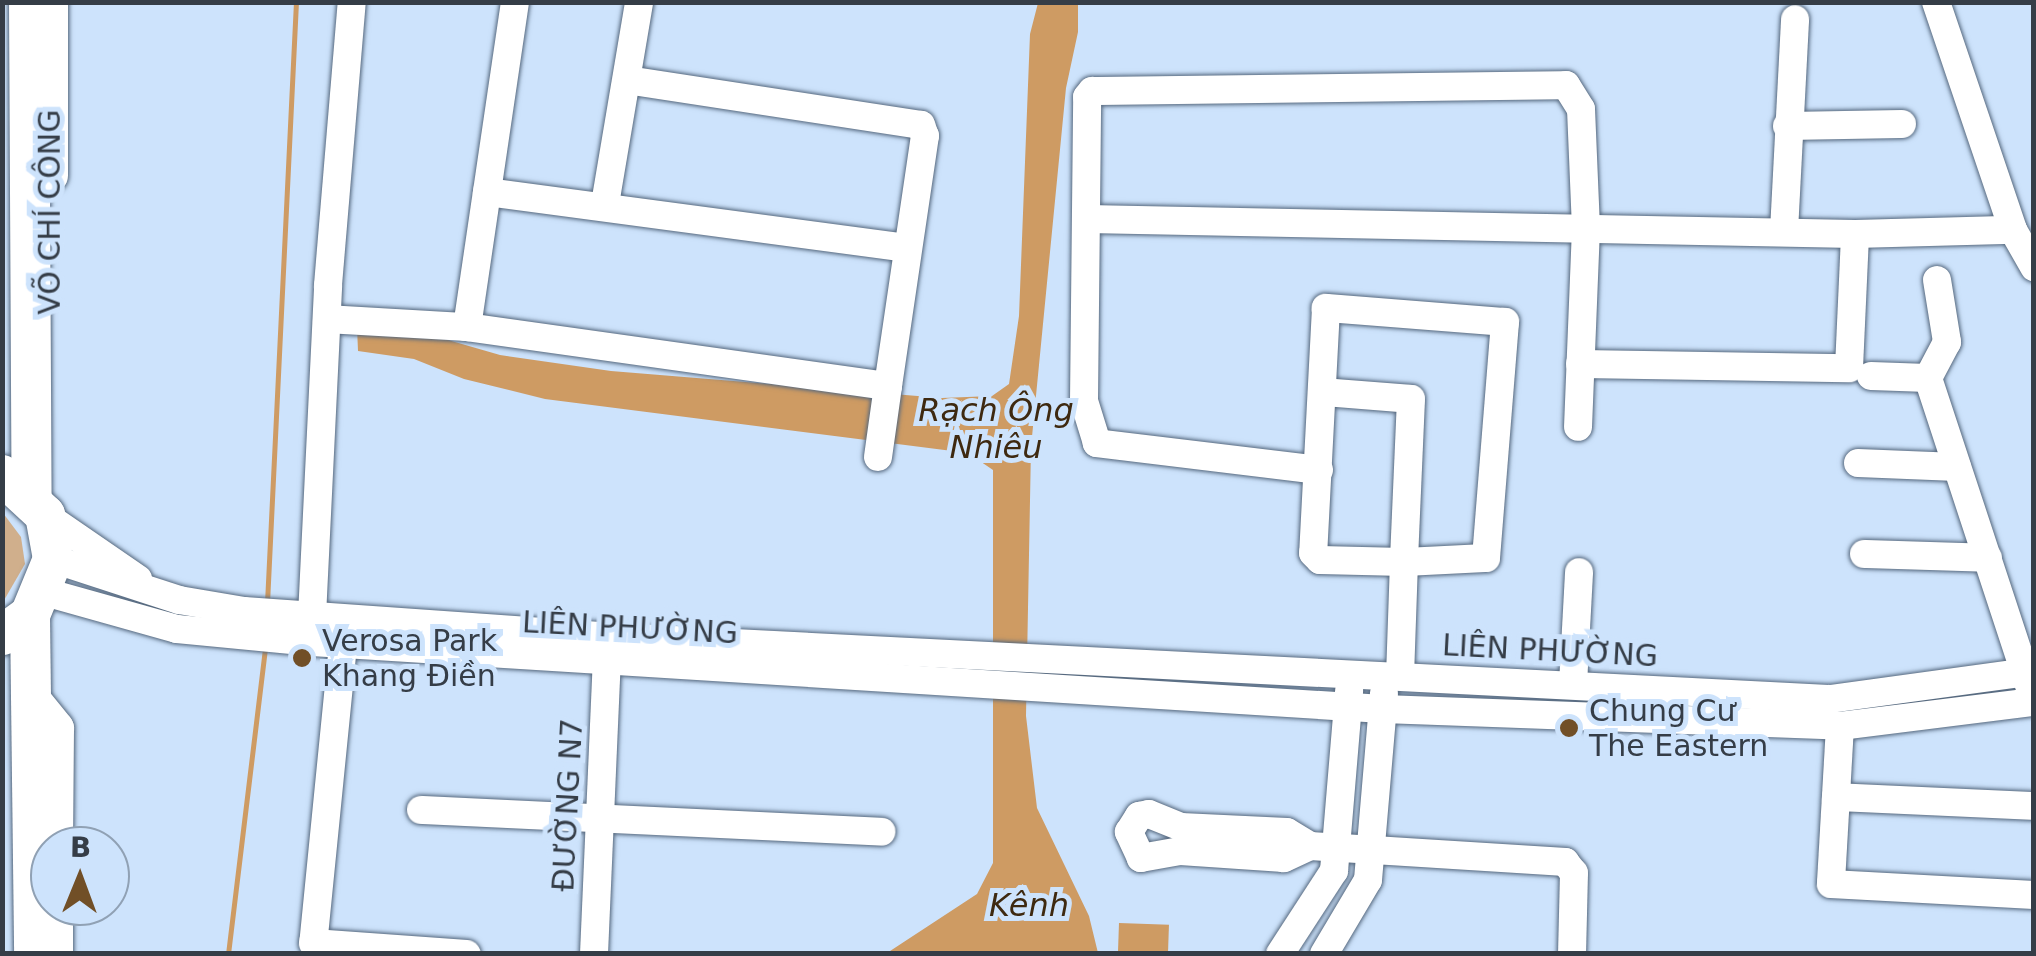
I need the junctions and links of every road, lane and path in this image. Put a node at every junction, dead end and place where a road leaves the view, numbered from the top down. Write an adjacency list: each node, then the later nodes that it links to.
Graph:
1 (29, 2): 29 (highway, VÕ CHÍ CÔNG)
2 (50, 2): 29 (main road, VÕ CHÍ CÔNG)
3 (352, 2): 21 (street)
4 (515, 2): 11 (street)
5 (639, 2): 8 (street)
6 (1936, 2): 15 (street)
7 (1795, 19): 10 (street)
8 (628, 80): 12 (street); 18 (street)
9 (1902, 124): 10 (street)
10 (1787, 126): 16 (street)
11 (487, 192): 12 (street); 22 (street)
12 (605, 204): 18 (street)
13 (1087, 219): 14 (street); 14 (street); 33 (street)
14 (1586, 228): 16 (street); 23 (street)
15 (2013, 230): 17 (street); 19 (street)
16 (1784, 231): 17 (street)
17 (1856, 234): 23 (street)
18 (907, 248): 26 (street)
19 (2034, 268)
20 (1937, 280): 25 (street)
21 (326, 319): 22 (street); 42 (street)
22 (467, 327): 26 (street)
23 (1580, 364): 28 (street)
24 (1872, 376): 25 (street)
25 (1928, 378): 32 (street)
26 (887, 389): 30 (street)
27 (1322, 392): 33 (street); 37 (street); 37 (street)
28 (1578, 427)
29 (19, 428): 34 (highway, VÕ CHÍ CÔNG)
30 (879, 448)
31 (1858, 464): 32 (street)
32 (1958, 467): 36 (street)
33 (1319, 470): 37 (street)
34 (23, 484): 39 (street); 41 (highway, VÕ CHÍ CÔNG)
35 (1864, 554): 36 (street)
36 (1988, 558): 46 (street)
37 (1404, 562): 49 (street)
38 (1579, 572): 50 (street)
39 (179, 600): 40 (street, LIÊN PHƯỜNG); 41 (street, LIÊN PHƯỜNG)
40 (244, 623): 41 (street, LIÊN PHƯỜNG); 42 (street, LIÊN PHƯỜNG)
41 (24, 624): 51 (highway)
42 (312, 630): 43 (street, LIÊN PHƯỜNG); 45 (street, LIÊN PHƯỜNG)
43 (343, 645): 44 (street, LIÊN PHƯỜNG); 68 (street)
44 (608, 660): 45 (street, LIÊN PHƯỜNG); 59 (street, ĐƯỜNG N7)
45 (978, 667): 47 (street)
46 (2029, 671): 50 (street, LIÊN PHƯỜNG); 52 (street)
47 (1062, 672): 48 (street, LIÊN PHƯỜNG); 53 (street, LIÊN PHƯỜNG)
48 (1350, 675): 49 (street, LIÊN PHƯỜNG); 53 (street)
49 (1392, 676): 50 (street, LIÊN PHƯỜNG); 54 (street)
50 (1573, 684)
51 (31, 697): 60 (main road); 66 (highway)
52 (2034, 701): 55 (street, LIÊN PHƯỜNG)
53 (1348, 706): 54 (street, LIÊN PHƯỜNG); 62 (street)
54 (1383, 708): 55 (street, LIÊN PHƯỜNG); 63 (street)
55 (1840, 726): 56 (street)
56 (1836, 797): 57 (street); 64 (street)
57 (2034, 806)
58 (421, 810): 59 (street)
59 (600, 816): 61 (street); 69 (street, ĐƯỜNG N7)
60 (56, 826)
61 (881, 832)
62 (1324, 848): 62 (street); 63 (street); 70 (street)
63 (1373, 850): 71 (street); 72 (street)
64 (2034, 895)
65 (55, 926): 67 (main road)
66 (34, 954)
67 (55, 954)
68 (468, 954)
69 (594, 954)
70 (1280, 954)
71 (1324, 954)
72 (1572, 954)

